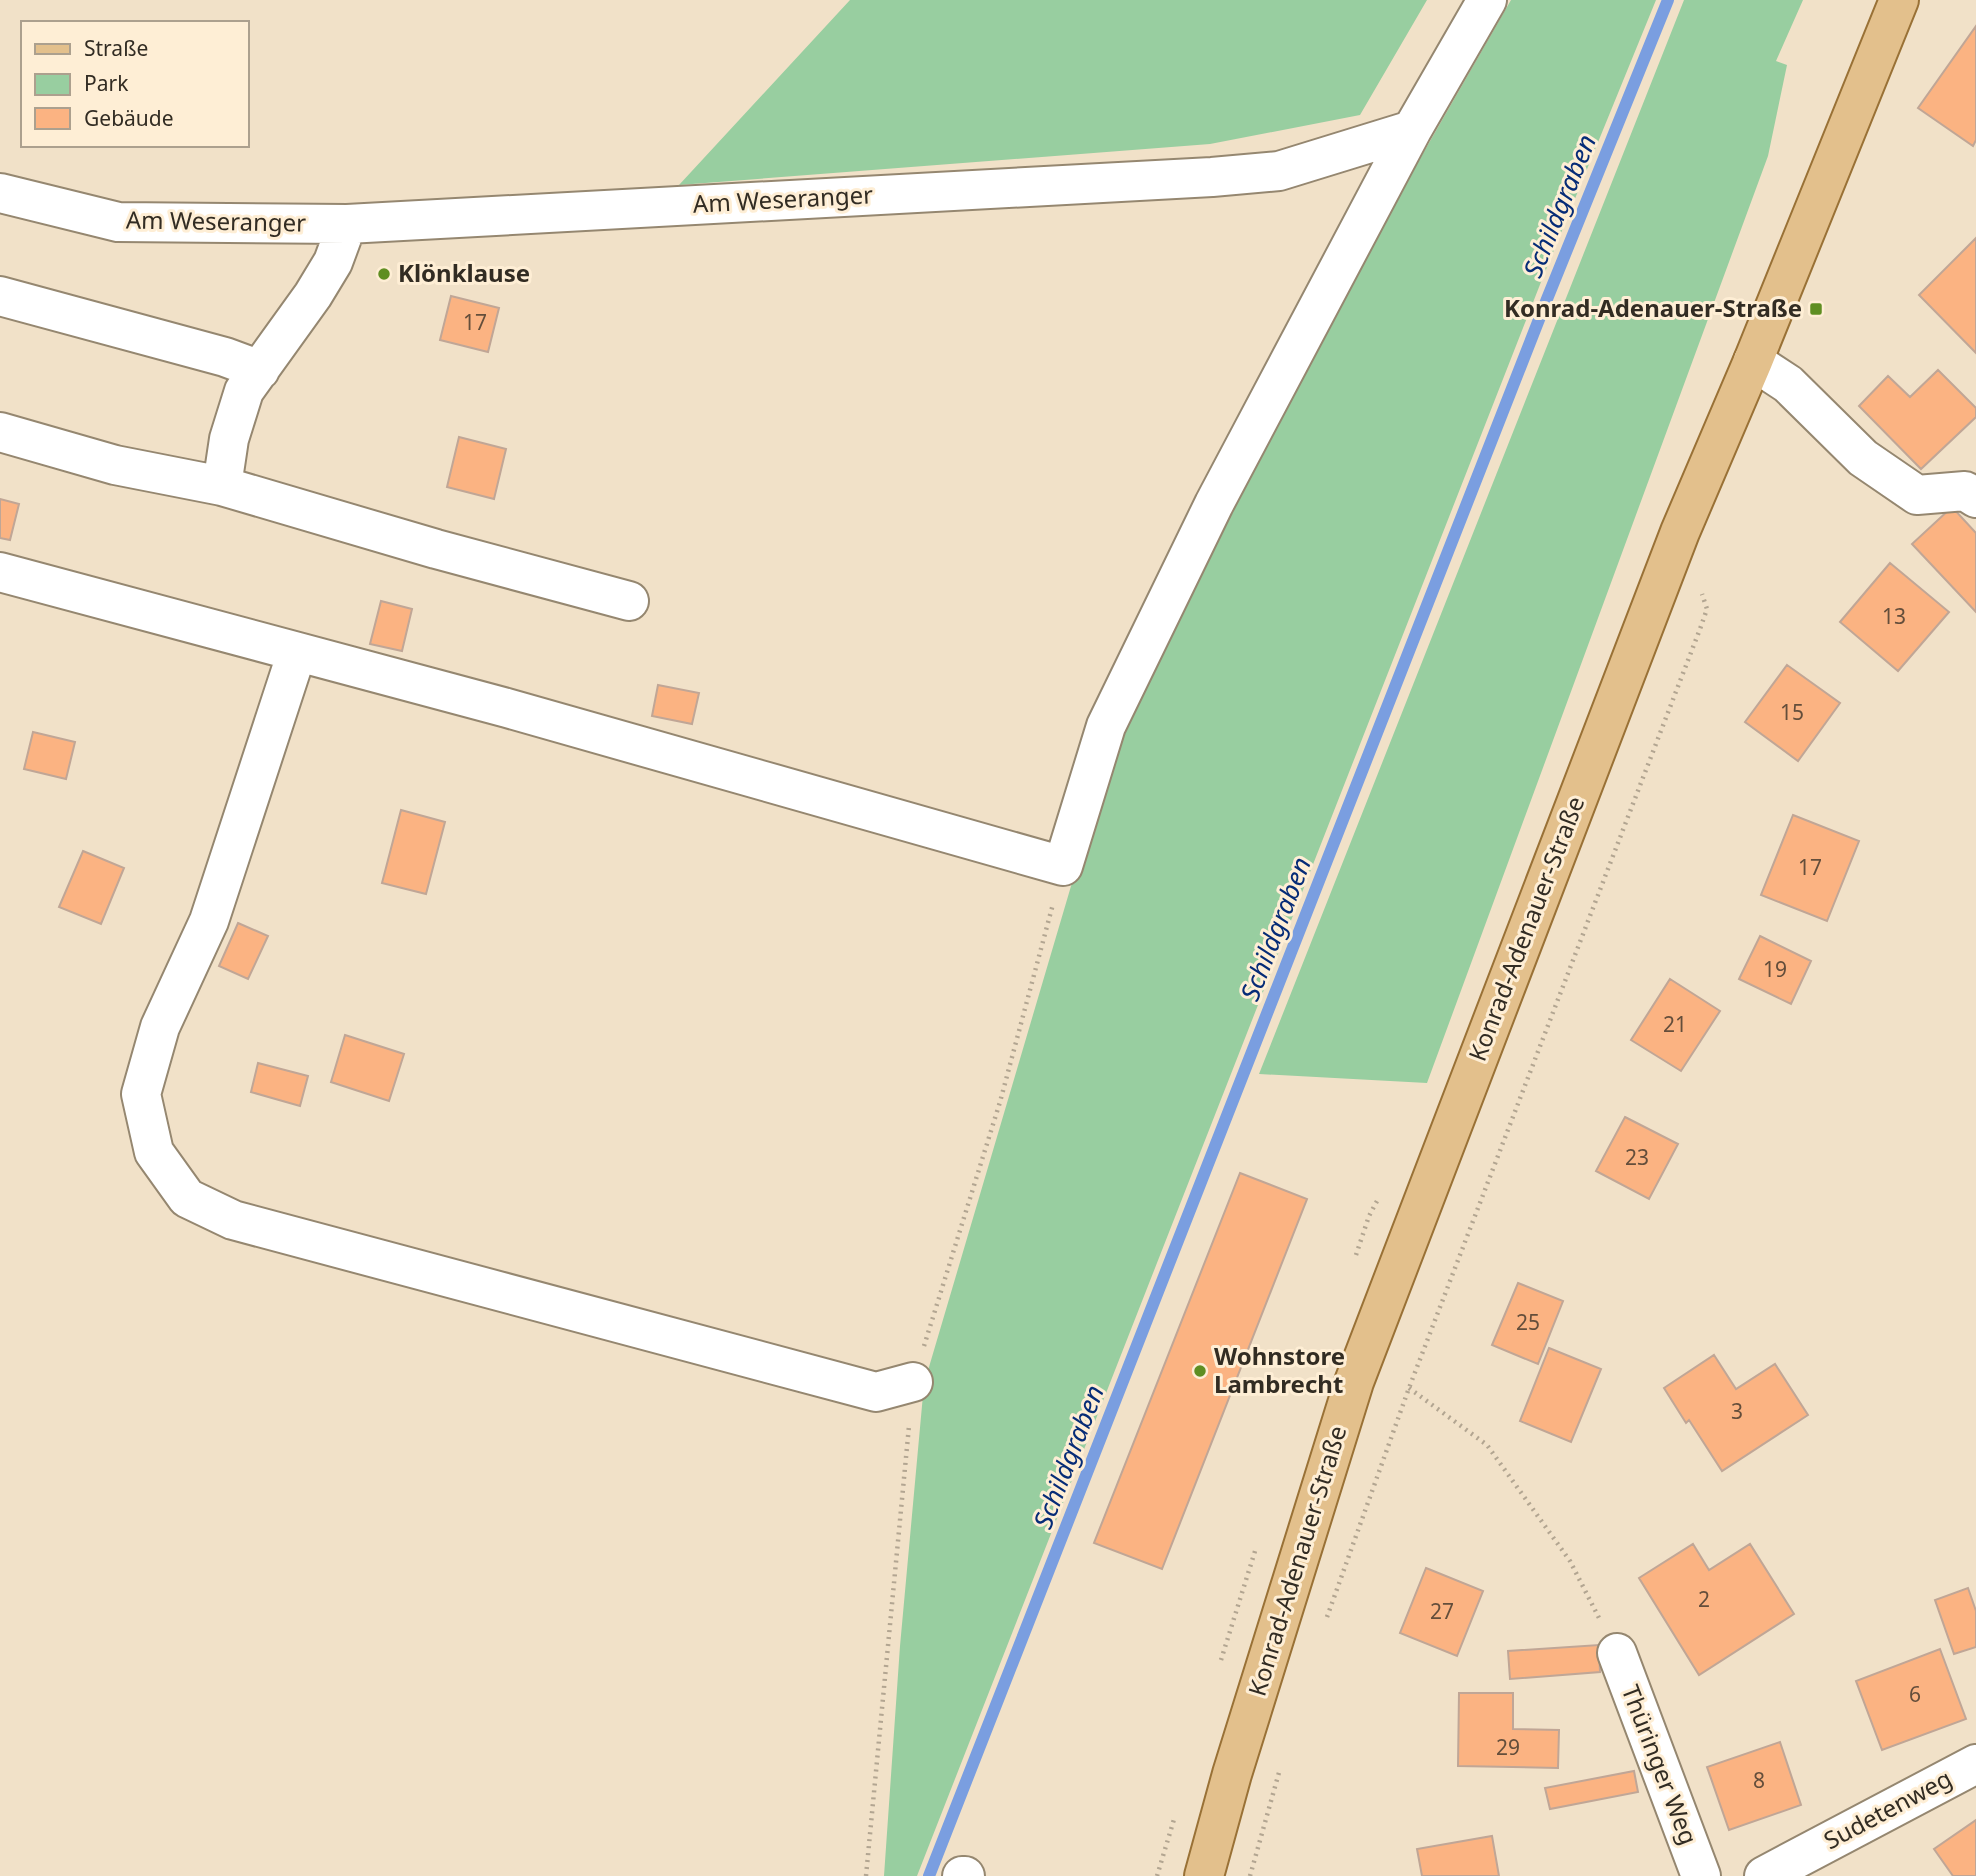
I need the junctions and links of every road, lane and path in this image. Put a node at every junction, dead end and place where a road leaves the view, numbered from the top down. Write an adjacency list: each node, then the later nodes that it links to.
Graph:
1 (1486, 0): 3 (street)
2 (1899, 0): 7 (main road, Konrad-Adenauer-Straße)
3 (1412, 131): 5 (street, Am Weseranger); 15 (street)
4 (0, 193): 5 (street, Am Weseranger)
5 (347, 224): 8 (street)
6 (0, 296): 8 (street)
7 (1753, 361): 11 (street); 12 (main road, Konrad-Adenauer-Straße)
8 (260, 370): 10 (street)
9 (0, 432): 10 (street)
10 (222, 486): 14 (street)
11 (1976, 498)
12 (1681, 532): 17 (path); 22 (main road, Konrad-Adenauer-Straße)
13 (0, 572): 15 (street)
14 (629, 601)
15 (297, 652): 16 (street)
16 (913, 1382)
17 (1409, 1388): 18 (path); 19 (path)
18 (1323, 1628)
19 (1616, 1653): 24 (street, Thüringer Weg)
20 (1283, 1757): 23 (path)
21 (1976, 1764): 25 (street, Sudetenweg)
22 (1204, 1876)
23 (1250, 1876)
24 (1701, 1876)
25 (1764, 1876)

